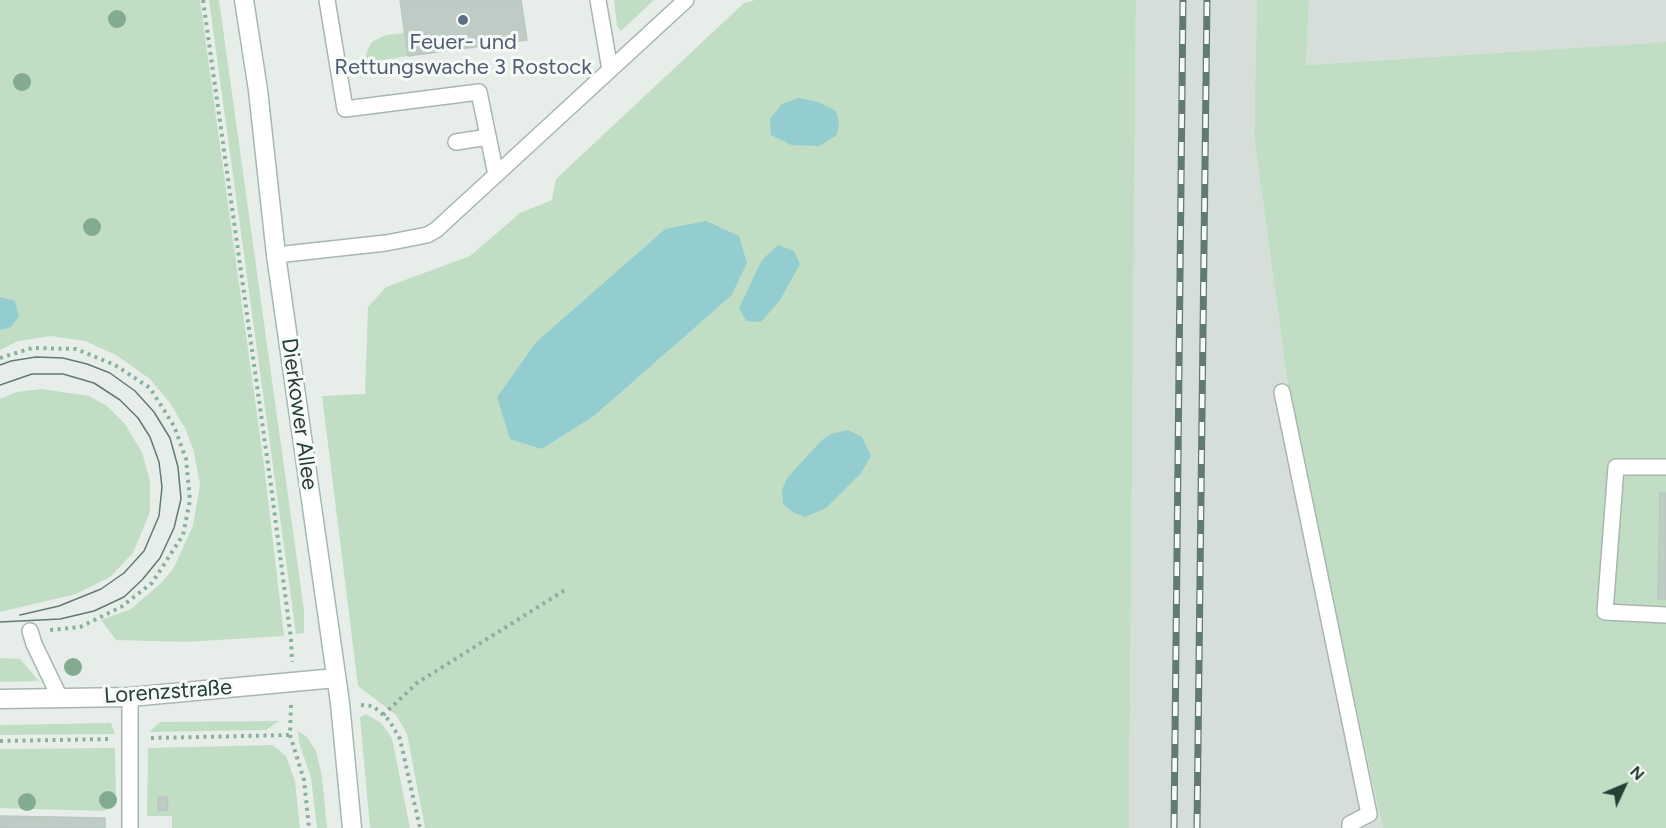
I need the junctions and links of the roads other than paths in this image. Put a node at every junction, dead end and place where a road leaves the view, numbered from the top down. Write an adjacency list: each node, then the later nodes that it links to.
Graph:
1 (244, 0): 9 (main road, Dierkower Allee)
2 (327, 0): 6 (lane)
3 (598, 0): 5 (lane)
4 (686, 0): 5 (lane)
5 (610, 70): 8 (lane)
6 (488, 137): 7 (lane); 8 (lane)
7 (456, 142)
8 (496, 175): 9 (lane)
9 (276, 255): 14 (main road, Dierkower Allee)
10 (1282, 392): 20 (lane)
11 (1666, 467): 12 (lane)
12 (1666, 615)
13 (30, 631): 16 (lane)
14 (336, 678): 15 (main road, Lorenzstraße); 19 (main road, Dierkower Allee)
15 (130, 697): 16 (main road, Lorenzstraße); 18 (lane)
16 (60, 698): 17 (main road, Lorenzstraße)
17 (0, 699)
18 (130, 828)
19 (352, 828)
20 (1350, 828)

